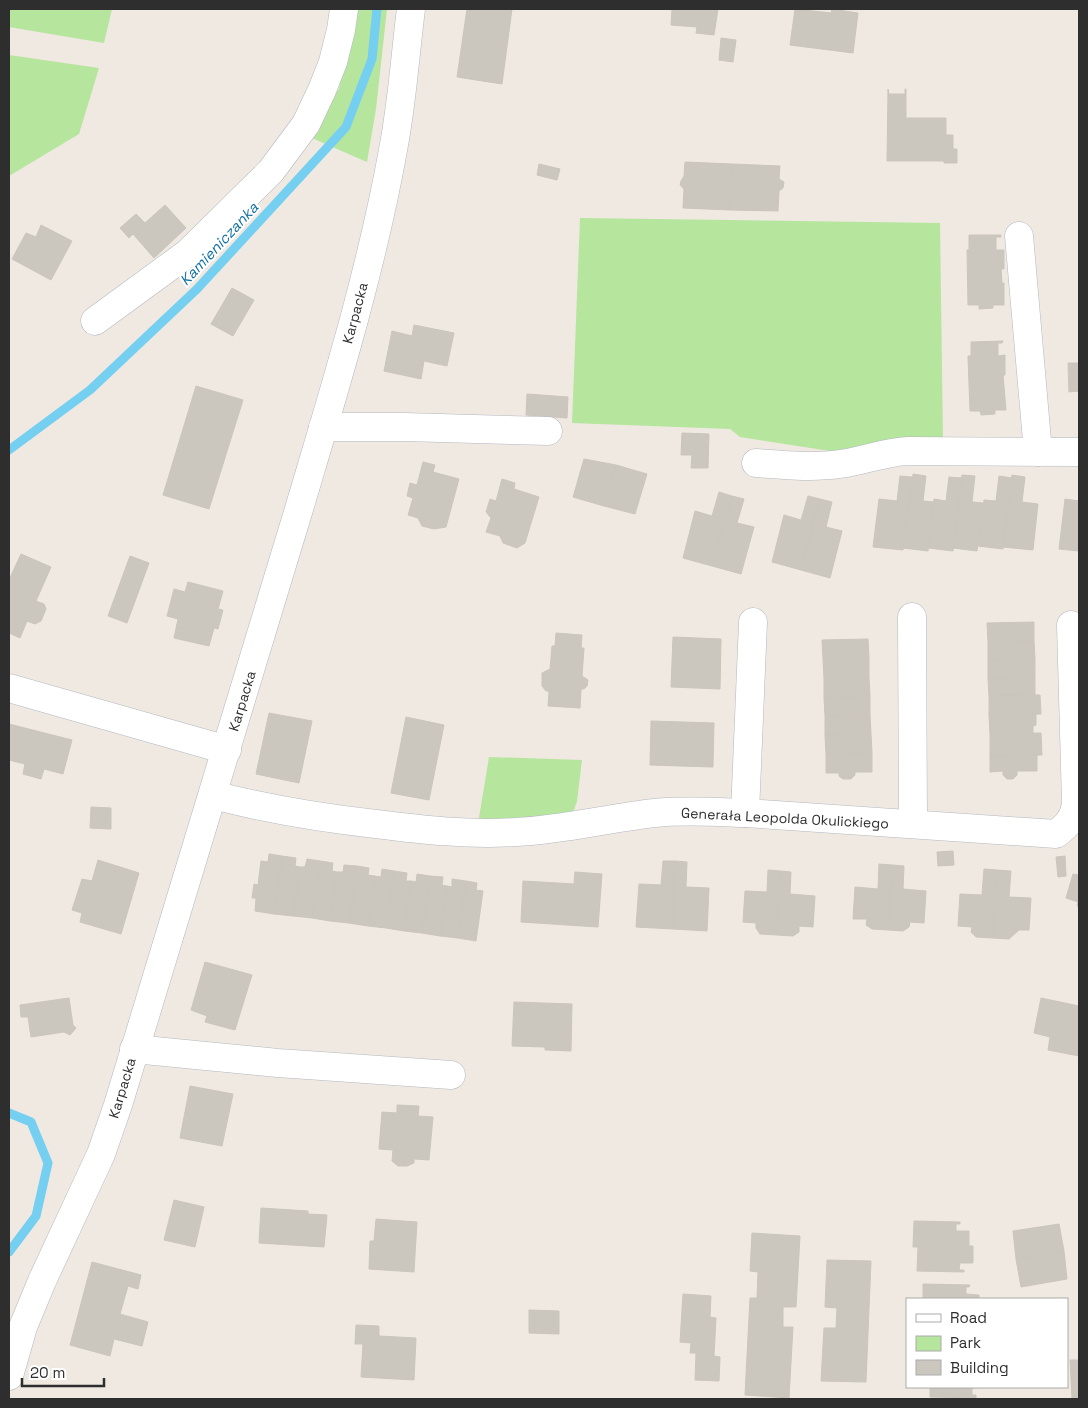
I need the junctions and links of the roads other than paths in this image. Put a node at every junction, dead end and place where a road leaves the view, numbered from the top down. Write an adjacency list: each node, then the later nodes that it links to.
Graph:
1 (344, 9): 4 (street)
2 (411, 9): 5 (street, Karpacka)
3 (1019, 236): 7 (street)
4 (95, 321)
5 (324, 427): 6 (street); 14 (street, Karpacka)
6 (548, 430)
7 (1038, 452): 8 (street); 9 (street)
8 (1079, 452)
9 (756, 463)
10 (912, 617): 17 (street)
11 (753, 622): 16 (street)
12 (1071, 626): 18 (street, Generała Leopolda Okulickiego)
13 (9, 688): 14 (street)
14 (227, 750): 15 (street, Karpacka)
15 (213, 795): 16 (street, Generała Leopolda Okulickiego); 19 (street, Karpacka)
16 (745, 813): 17 (street, Generała Leopolda Okulickiego)
17 (913, 824): 18 (street, Generała Leopolda Okulickiego)
18 (1068, 835)
19 (134, 1049): 20 (street); 21 (street, Karpacka)
20 (451, 1075)
21 (9, 1376)

